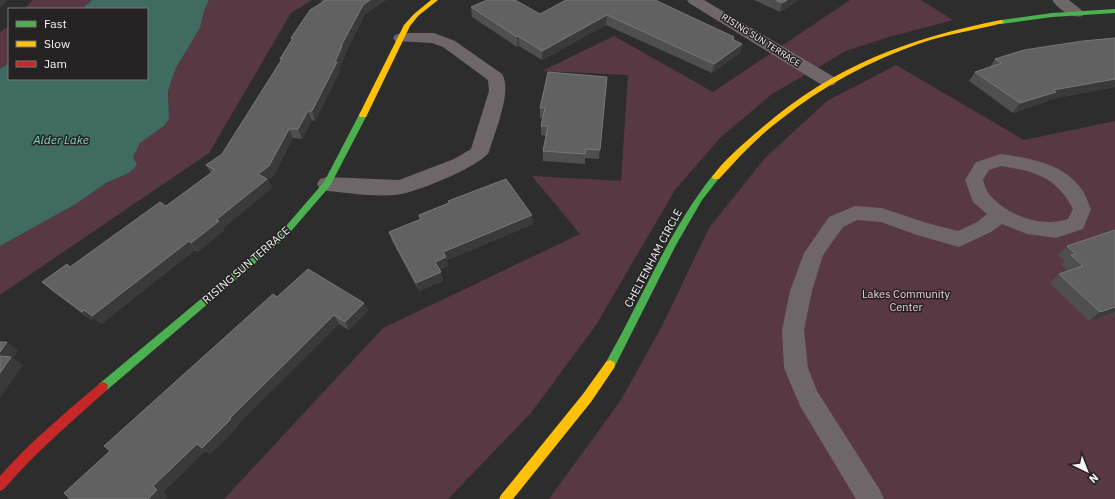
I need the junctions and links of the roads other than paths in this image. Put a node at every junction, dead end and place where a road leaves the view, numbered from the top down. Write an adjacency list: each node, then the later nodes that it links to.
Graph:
1 (435, 0): 6 (street, RISING SUN TERRACE)
2 (694, 0): 7 (street, RISING SUN TERRACE)
3 (1059, 0): 5 (street)
4 (1115, 11): 5 (street, CHELTENHAM CIRCLE)
5 (1077, 13): 7 (street, CHELTENHAM CIRCLE)
6 (401, 38): 8 (street, RISING SUN TERRACE); 8 (street)
7 (828, 81): 11 (street, CHELTENHAM CIRCLE)
8 (327, 184): 10 (street, RISING SUN TERRACE)
9 (1000, 215): 9 (lane); 12 (lane)
10 (0, 485)
11 (505, 499)
12 (871, 499)

